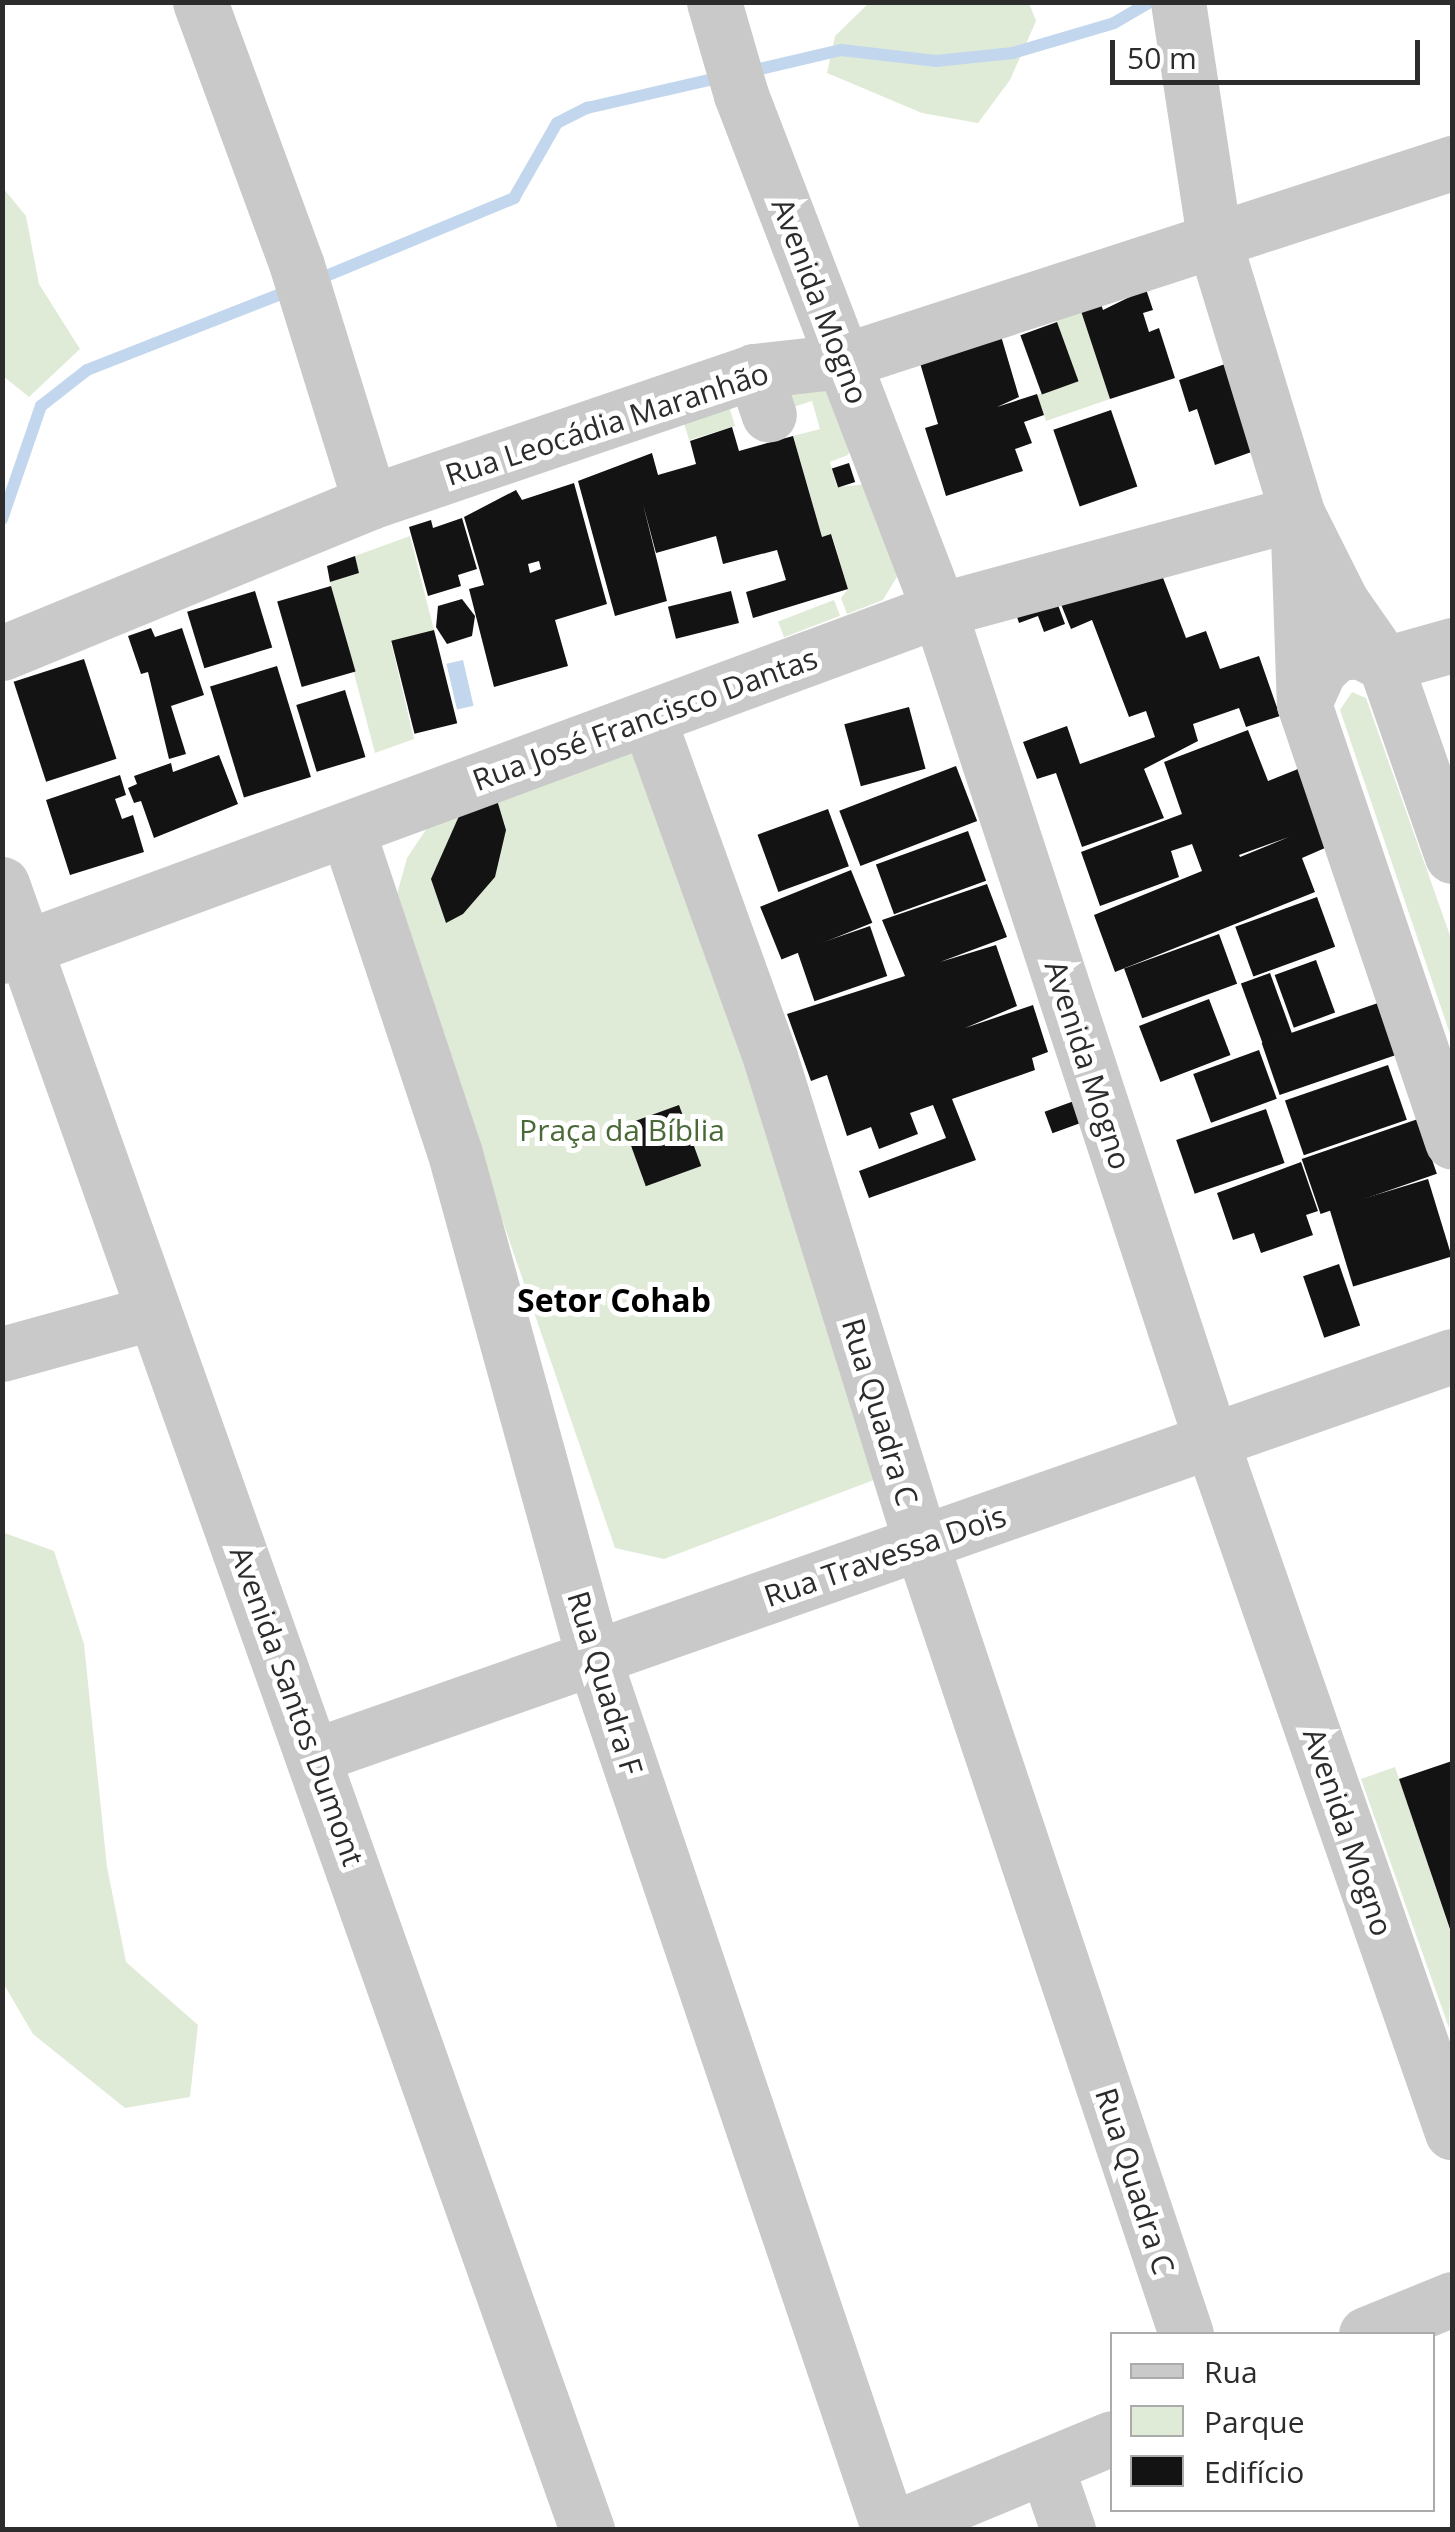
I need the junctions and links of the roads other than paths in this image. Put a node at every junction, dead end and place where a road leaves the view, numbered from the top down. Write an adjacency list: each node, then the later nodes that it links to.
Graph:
1 (200, 2): 7 (street)
2 (714, 2): 6 (street, Avenida Mogno)
3 (1180, 14): 5 (street)
4 (1452, 163): 5 (street, Rua Leocádia Maranhão)
5 (1215, 244): 6 (street, Rua Leocádia Maranhão); 8 (street)
6 (843, 361): 7 (street, Rua Leocádia Maranhão); 9 (street, Avenida Mogno)
7 (370, 502): 11 (street, Rua Leocádia Maranhão)
8 (1297, 513): 9 (street, Rua José Francisco Dantas); 12 (street); 13 (street)
9 (939, 610): 14 (street, Rua José Francisco Dantas); 23 (street, Avenida Mogno)
10 (1452, 645): 12 (street)
11 (2, 653)
12 (1385, 664): 13 (street); 16 (street)
13 (1304, 704): 19 (street)
14 (648, 718): 15 (street, Rua José Francisco Dantas); 24 (street, Rua Quadra C)
15 (347, 829): 18 (street, Rua José Francisco Dantas); 25 (street, Rua Quadra F)
16 (1452, 856)
17 (2, 884): 18 (street, Avenida Santos Dumont)
18 (14, 952): 20 (street, Avenida Santos Dumont)
19 (1452, 1142)
20 (151, 1313): 21 (street); 26 (street, Avenida Santos Dumont)
21 (2, 1354)
22 (1452, 1356): 23 (street, Rua Travessa Dois)
23 (1212, 1443): 24 (street, Rua Travessa Dois); 27 (street, Avenida Mogno)
24 (921, 1543): 25 (street, Rua Travessa Dois); 29 (street, Rua Quadra C)
25 (594, 1659): 26 (street, Rua Travessa Dois); 34 (street, Rua Quadra F)
26 (316, 1755): 33 (street, Avenida Santos Dumont)
27 (1452, 2132)
28 (1452, 2302): 30 (street)
29 (1185, 2332)
30 (1371, 2332)
31 (1110, 2439): 32 (street)
32 (1046, 2466): 34 (street); 35 (street)
33 (587, 2530)
34 (890, 2530)
35 (1068, 2530)

